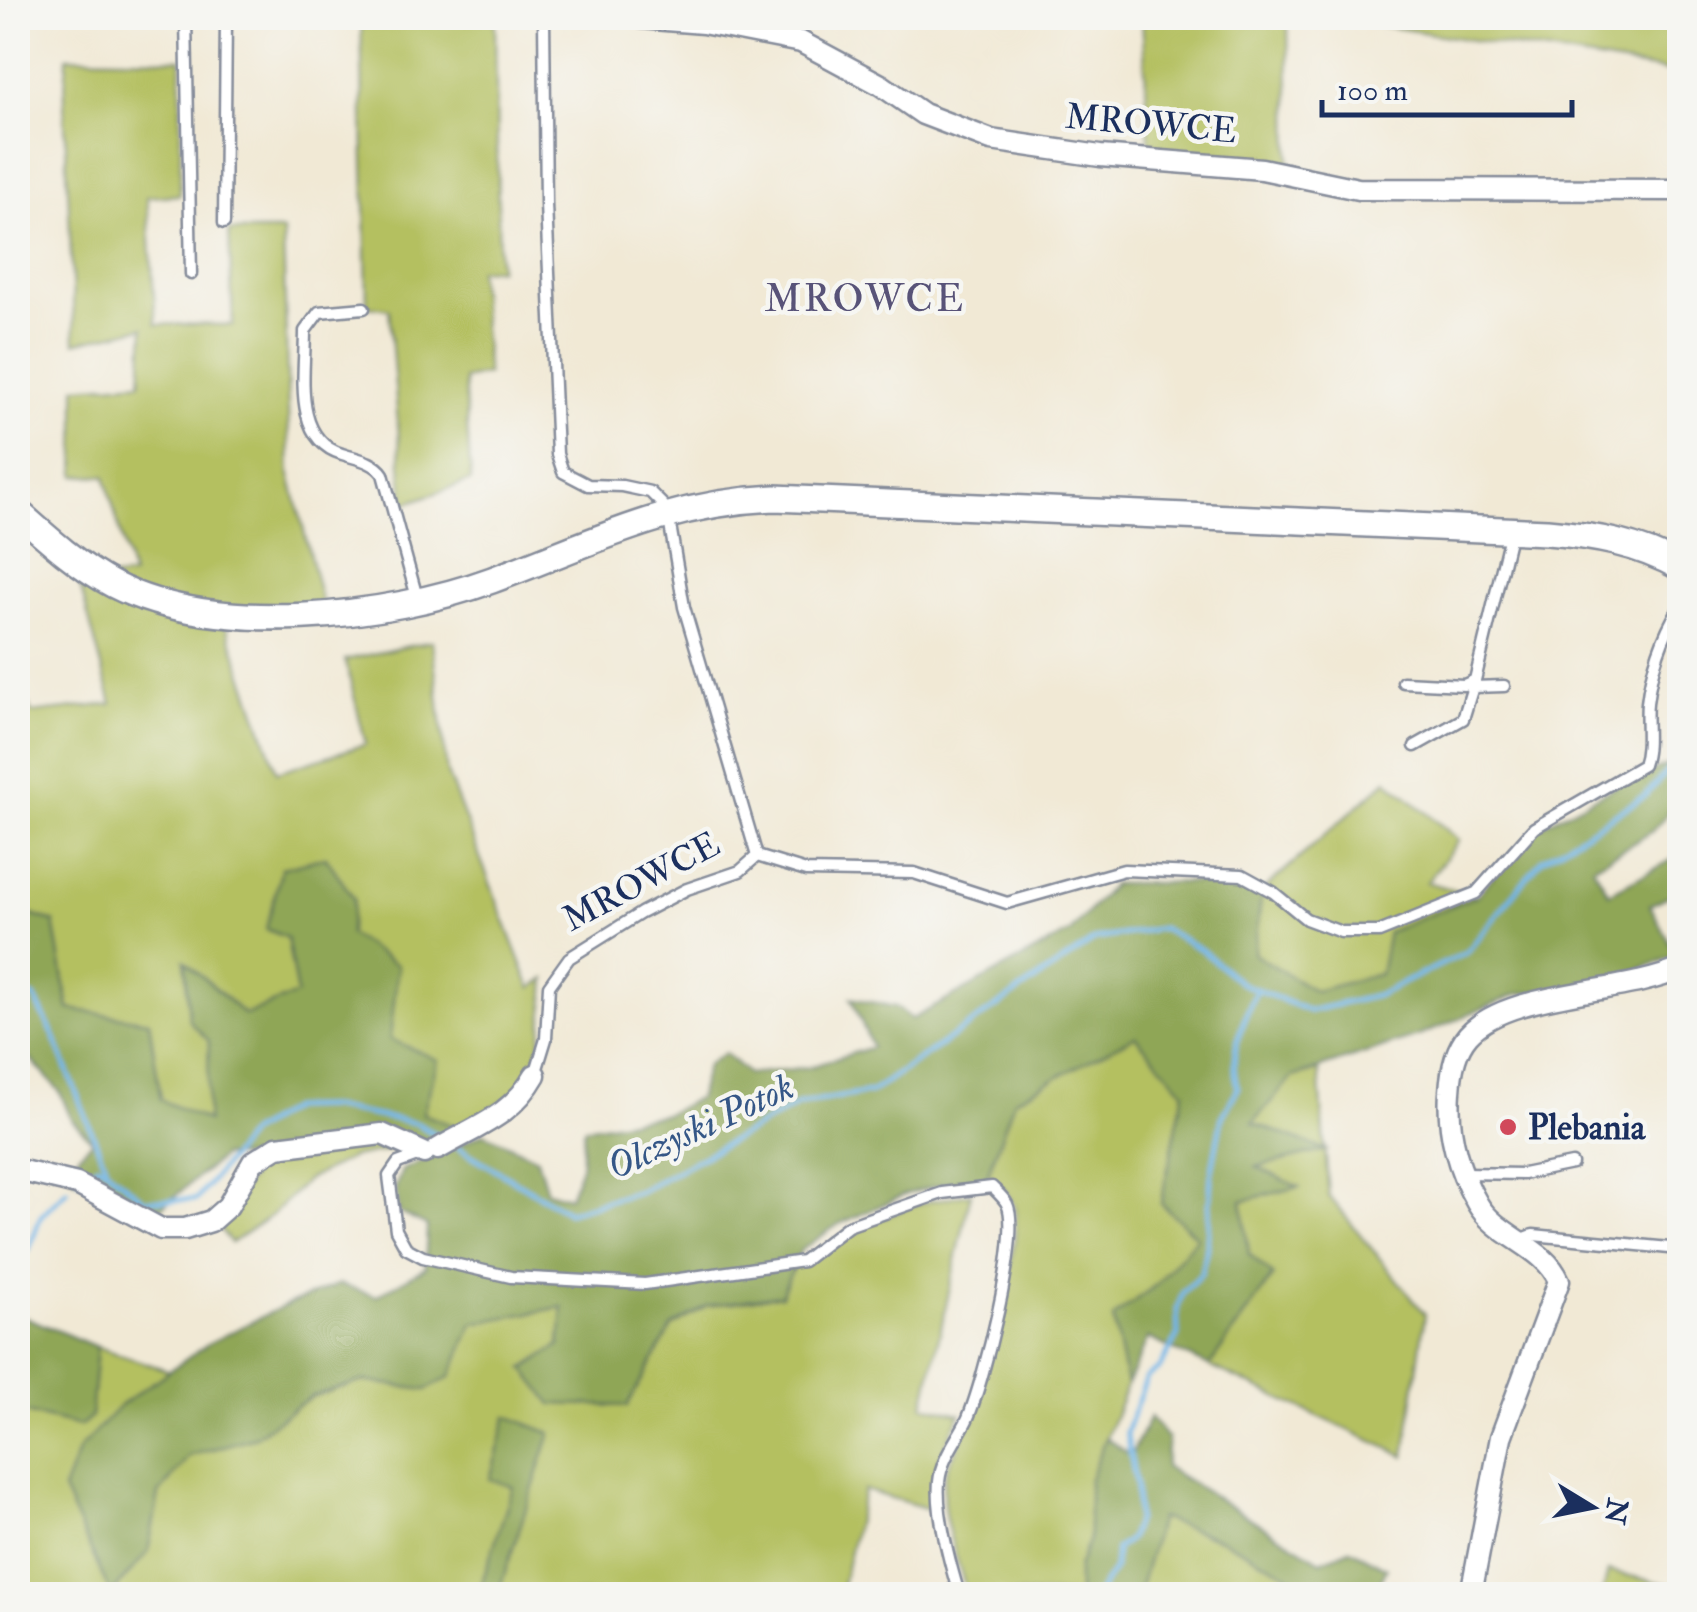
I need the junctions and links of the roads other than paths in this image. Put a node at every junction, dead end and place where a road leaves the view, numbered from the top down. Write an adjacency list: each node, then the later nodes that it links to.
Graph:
1 (186, 18): 7 (lane)
2 (226, 18): 6 (lane)
3 (544, 18): 10 (lane)
4 (641, 18): 5 (street, MROWCE)
5 (1680, 190)
6 (224, 223)
7 (191, 274)
8 (364, 308): 13 (lane)
9 (18, 512): 13 (street)
10 (666, 513): 11 (street); 13 (street); 19 (lane, MROWCE)
11 (1511, 530): 12 (street); 16 (lane)
12 (1680, 567)
13 (418, 602)
14 (1680, 607): 19 (lane)
15 (1403, 682): 16 (lane)
16 (1474, 684): 17 (lane); 18 (lane)
17 (1504, 686)
18 (1416, 746)
19 (757, 856): 21 (lane, MROWCE)
20 (1680, 968): 25 (street)
21 (535, 1075): 22 (street, MROWCE)
22 (431, 1151): 24 (street); 28 (lane)
23 (1572, 1164): 25 (lane)
24 (18, 1170)
25 (1463, 1173): 26 (street)
26 (1517, 1240): 27 (lane); 29 (street)
27 (1680, 1249)
28 (958, 1594)
29 (1471, 1594)

